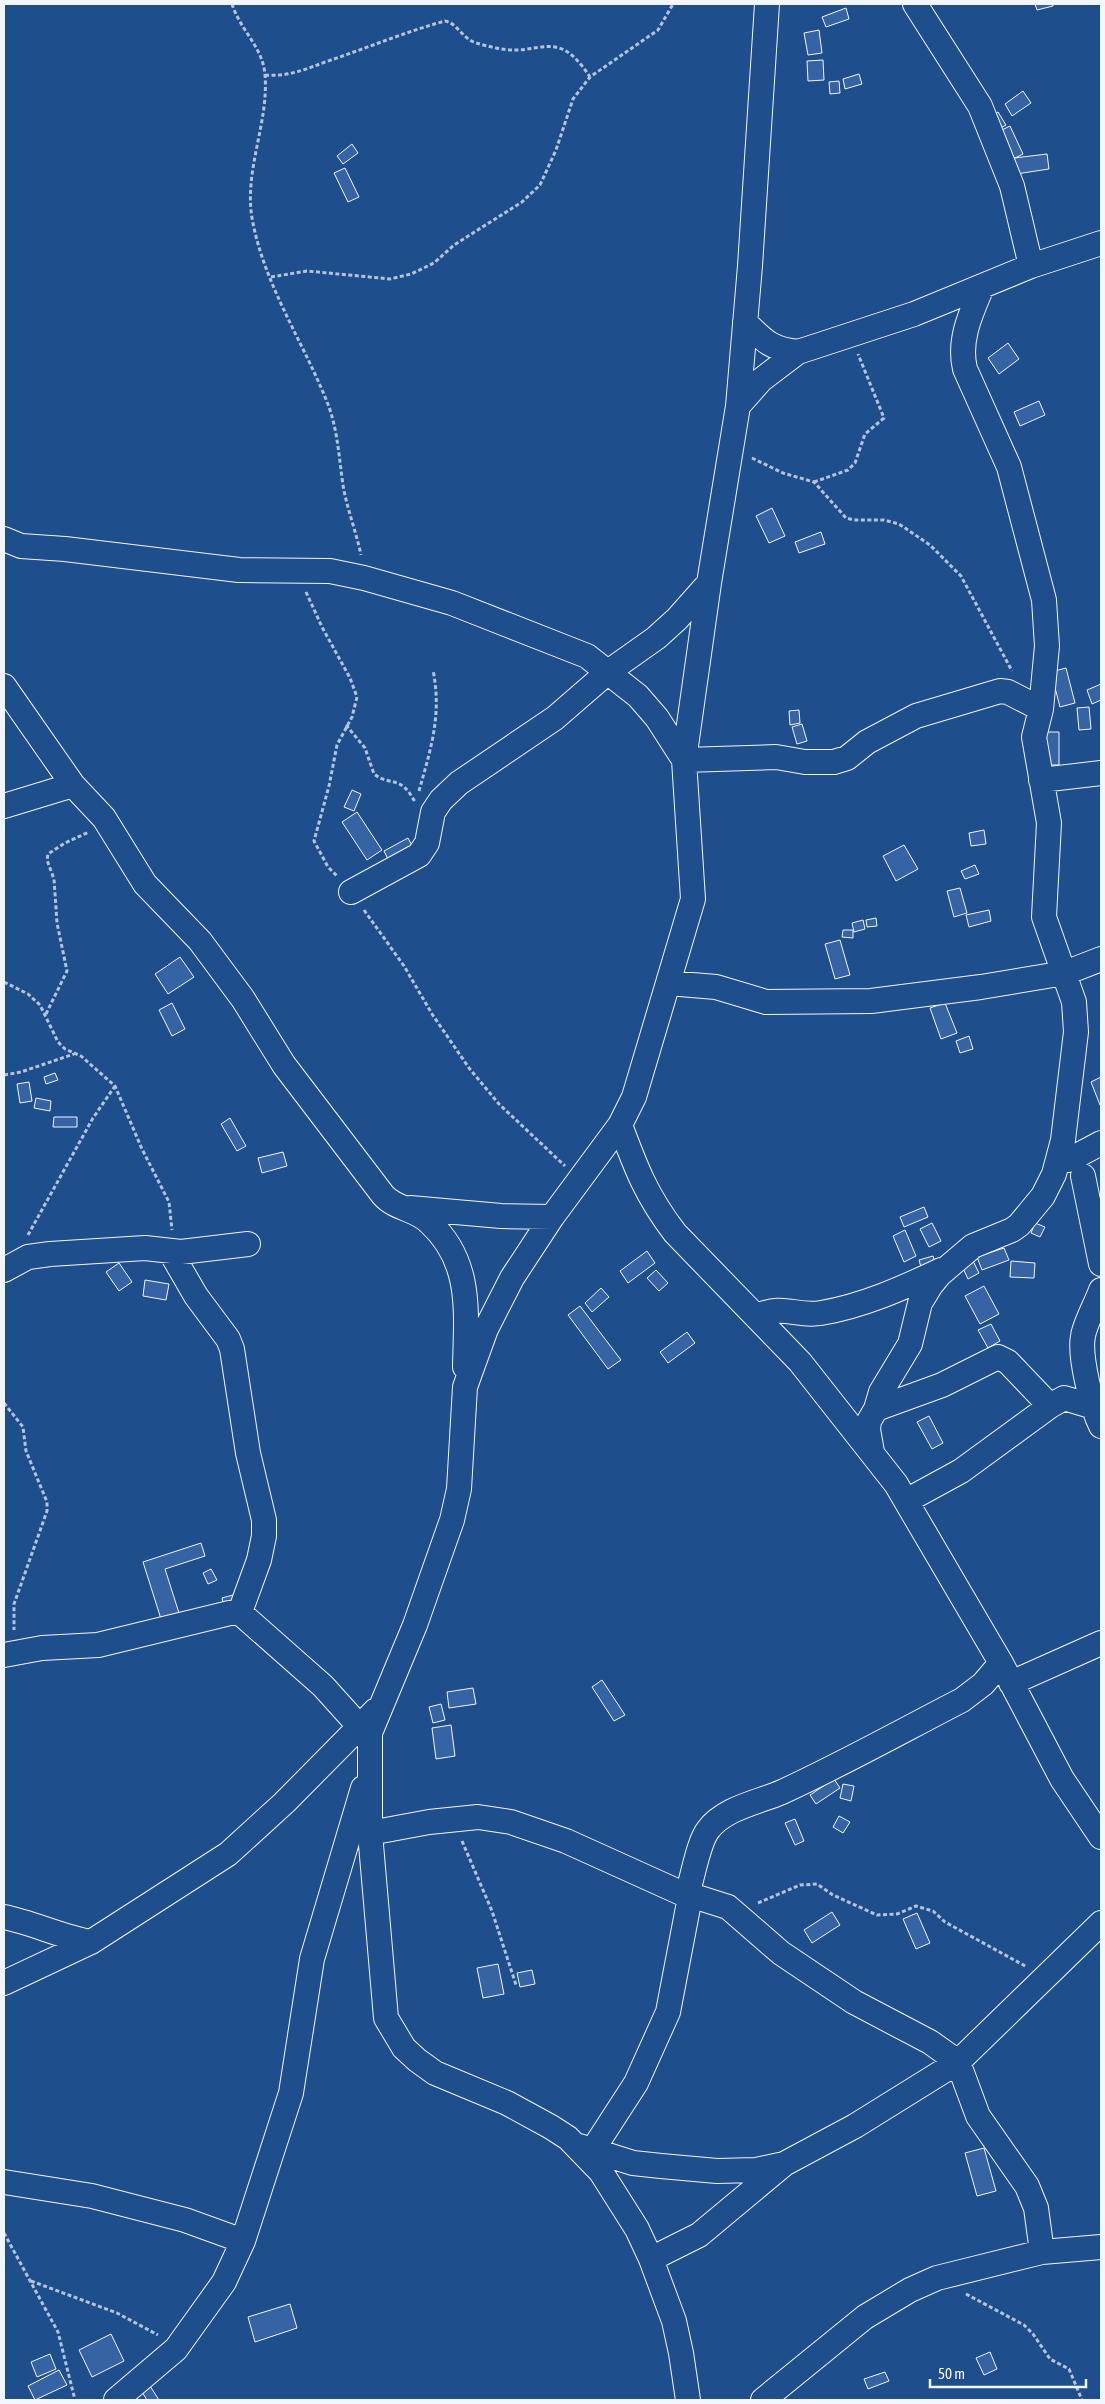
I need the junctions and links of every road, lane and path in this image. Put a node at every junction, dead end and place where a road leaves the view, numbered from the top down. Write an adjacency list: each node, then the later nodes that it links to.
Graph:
1 (232, 4): 5 (path)
2 (673, 4): 6 (path)
3 (767, 4): 11 (street)
4 (915, 4): 8 (street)
5 (265, 75): 6 (path); 9 (path)
6 (590, 76): 9 (path)
7 (1101, 243): 8 (street)
8 (1031, 266): 10 (street)
9 (270, 277): 18 (path)
10 (982, 287): 12 (street); 25 (street)
11 (745, 322): 13 (street); 14 (street)
12 (853, 335): 13 (street); 16 (path)
13 (798, 352): 14 (street)
14 (738, 406): 15 (street)
15 (731, 447): 16 (path); 19 (street)
16 (814, 482): 25 (path)
17 (4, 539): 18 (street)
18 (364, 578): 21 (street)
19 (709, 583): 20 (street); 27 (street)
20 (634, 653): 21 (street); 23 (street)
21 (587, 656): 23 (street)
22 (432, 670): 31 (path)
23 (608, 672): 27 (street); 34 (street)
24 (4, 686): 30 (street)
25 (1034, 705): 27 (street); 29 (street)
26 (346, 725): 31 (path)
27 (684, 760): 39 (street)
28 (1101, 773): 29 (street)
29 (1041, 780): 37 (street)
30 (73, 785): 32 (street); 33 (street)
31 (416, 803): 34 (path)
32 (4, 806)
33 (104, 818): 40 (path); 47 (street)
34 (430, 831): 35 (street)
35 (351, 892)
36 (1101, 959): 37 (street)
37 (1066, 973): 39 (street); 46 (street)
38 (4, 982): 40 (path)
39 (668, 983): 44 (street)
40 (46, 1015): 41 (path)
41 (75, 1053): 42 (path); 43 (path)
42 (4, 1075)
43 (116, 1086): 50 (path); 52 (path)
44 (620, 1125): 48 (street); 55 (street)
45 (1101, 1143): 46 (street)
46 (1078, 1168): 51 (street); 53 (street)
47 (403, 1208): 48 (street); 56 (street)
48 (552, 1217): 56 (street)
49 (248, 1244): 50 (street)
50 (170, 1251): 52 (street); 63 (street)
51 (1101, 1264)
52 (6, 1268)
53 (946, 1268): 55 (street); 59 (street)
54 (1101, 1290): 60 (street)
55 (757, 1316): 61 (street)
56 (465, 1387): 67 (street)
57 (4, 1403): 65 (path)
58 (1050, 1406): 59 (street); 60 (street); 62 (street)
59 (876, 1409): 61 (street)
60 (1098, 1416)
61 (872, 1452): 62 (street)
62 (906, 1502): 66 (street)
63 (240, 1612): 65 (street); 68 (street)
64 (1101, 1643): 66 (street)
65 (9, 1654)
66 (1006, 1673): 72 (street); 73 (street)
67 (379, 1707): 68 (street); 69 (street)
68 (359, 1726): 77 (street)
69 (370, 1764): 71 (street); 86 (street)
70 (452, 1820): 71 (street); 73 (street); 80 (path)
71 (370, 1833): 82 (street)
72 (1101, 1837)
73 (688, 1896): 74 (street); 82 (street)
74 (728, 1906): 78 (path); 81 (street)
75 (4, 1917): 77 (street)
76 (1101, 1923): 78 (street)
77 (91, 1942): 79 (street)
78 (1047, 1977): 81 (street)
79 (4, 1983)
80 (516, 1985)
81 (958, 2062): 83 (street); 88 (street)
82 (582, 2147): 83 (street); 89 (street)
83 (784, 2164): 89 (street)
84 (4, 2182): 86 (street)
85 (4, 2233): 91 (path)
86 (244, 2241): 92 (street)
87 (1101, 2247): 88 (street)
88 (1042, 2252): 90 (street)
89 (651, 2259): 95 (street)
90 (937, 2278): 96 (street); 97 (path)
91 (30, 2281): 92 (path); 93 (path)
92 (176, 2349): 94 (street)
93 (75, 2400)
94 (116, 2400)
95 (688, 2400)
96 (763, 2400)
97 (1082, 2400)

